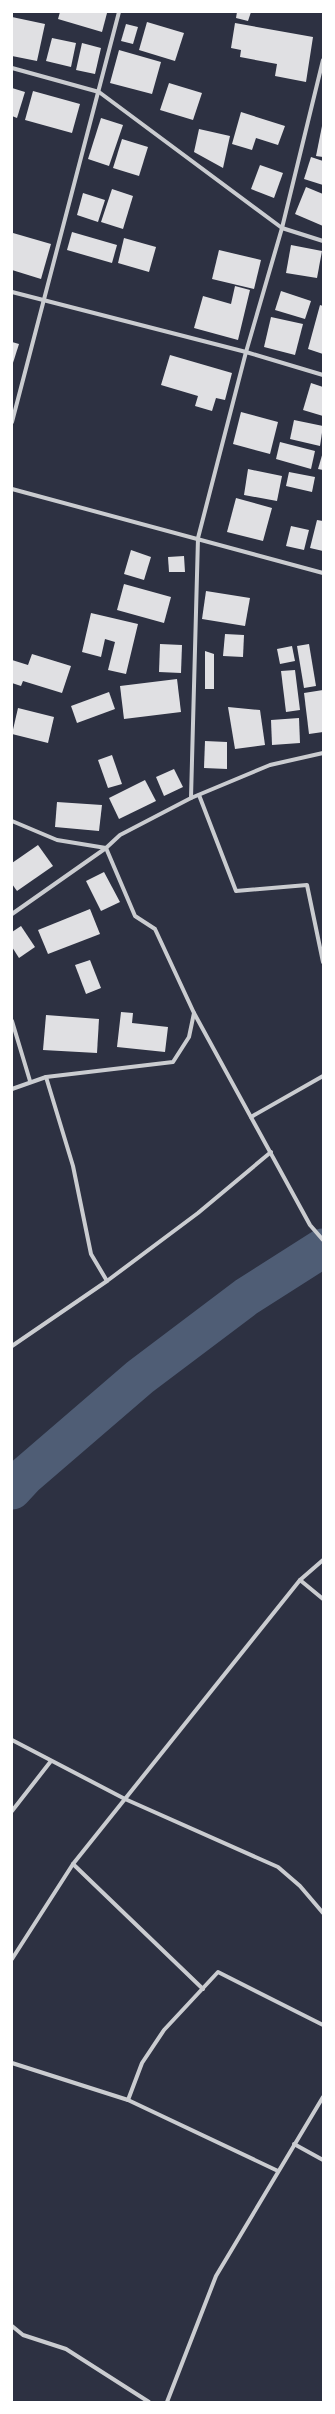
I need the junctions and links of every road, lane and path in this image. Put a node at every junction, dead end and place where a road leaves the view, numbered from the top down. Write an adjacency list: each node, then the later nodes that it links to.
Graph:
1 (119, 12): 5 (street)
2 (323, 60): 4 (street)
3 (12, 68): 5 (street)
4 (322, 68): 6 (street)
5 (99, 92): 6 (street); 9 (street)
6 (282, 228): 7 (street); 10 (street)
7 (323, 241)
8 (12, 292): 9 (street)
9 (45, 301): 10 (street); 12 (street)
10 (246, 352): 11 (street); 14 (street)
11 (323, 376)
12 (12, 422)
13 (12, 489): 14 (street)
14 (198, 538): 15 (street); 18 (street)
15 (323, 574)
16 (323, 753): 17 (street)
17 (199, 795): 18 (street); 22 (street)
18 (192, 798): 20 (street)
19 (12, 821): 20 (street)
20 (106, 848): 21 (street); 23 (street)
21 (12, 914)
22 (323, 962)
23 (194, 1013): 26 (street); 29 (street)
24 (12, 1021): 27 (street)
25 (323, 1076): 29 (street)
26 (46, 1077): 27 (street); 32 (street)
27 (30, 1081): 28 (street)
28 (12, 1088)
29 (251, 1117): 30 (street)
30 (270, 1152): 31 (street); 32 (street)
31 (323, 1240)
32 (107, 1281): 33 (street)
33 (12, 1346)
34 (323, 1560): 35 (street)
35 (300, 1580): 36 (street); 39 (street)
36 (323, 1599)
37 (12, 1740): 38 (street)
38 (52, 1761): 39 (street); 40 (street)
39 (125, 1799): 41 (street); 42 (street)
40 (12, 1811)
41 (73, 1864): 43 (street); 44 (street)
42 (323, 1913)
43 (12, 1960)
44 (203, 1989): 45 (street); 48 (street)
45 (323, 2026)
46 (12, 2064): 48 (street)
47 (323, 2097): 49 (street)
48 (128, 2100): 51 (street)
49 (294, 2144): 50 (street); 51 (street)
50 (323, 2160)
51 (278, 2171): 54 (street)
52 (12, 2326): 53 (street)
53 (149, 2402)
54 (167, 2402)

